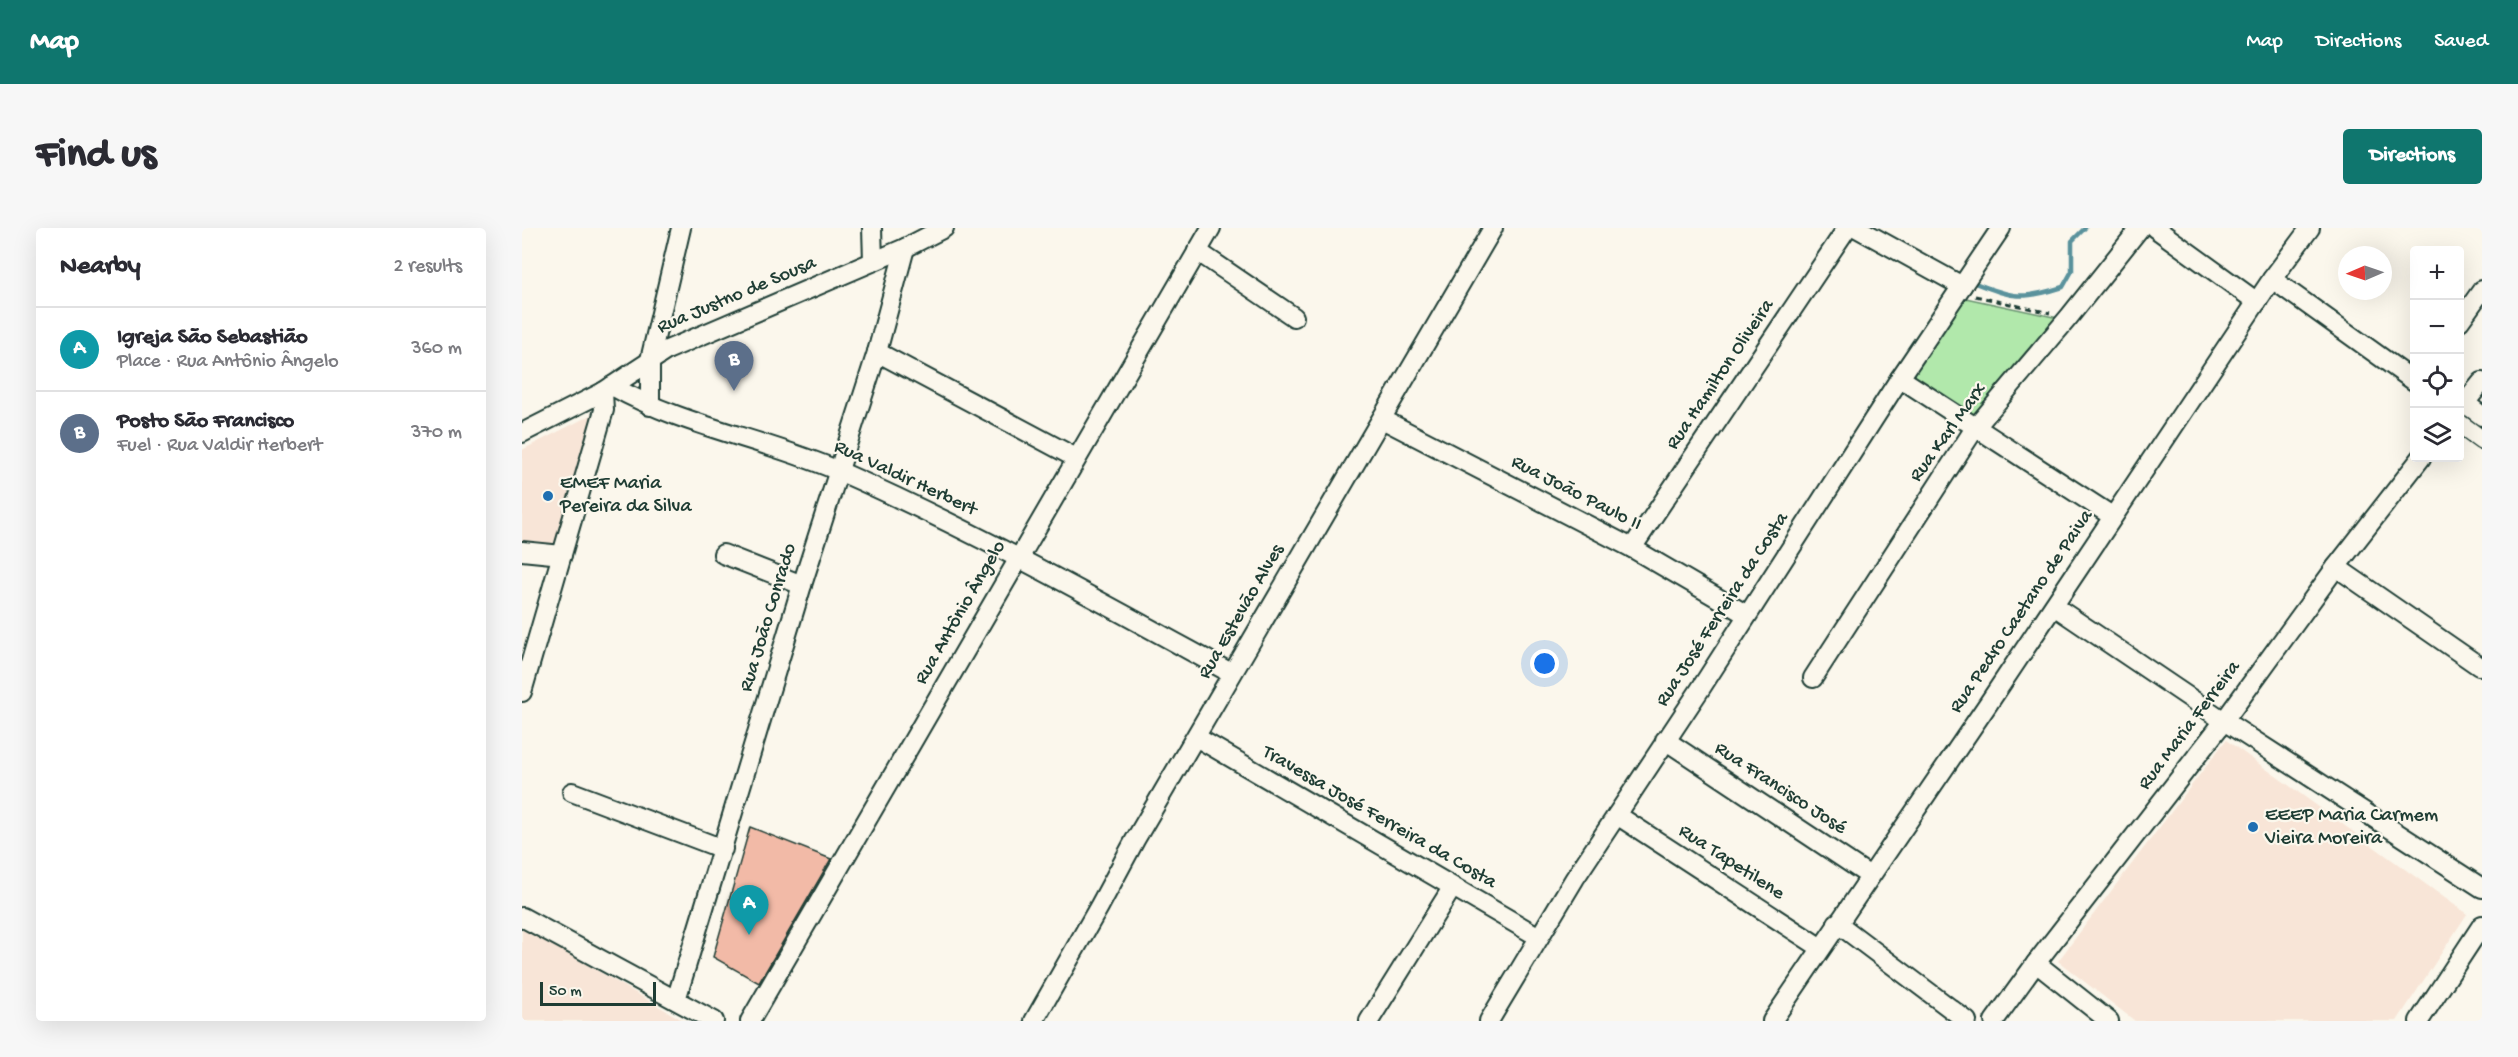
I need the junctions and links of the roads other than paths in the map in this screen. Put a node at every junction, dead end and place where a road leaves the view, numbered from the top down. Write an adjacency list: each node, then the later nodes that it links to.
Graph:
1 (681, 228): 22 (street)
2 (872, 228): 14 (street)
3 (944, 228): 12 (street, Rua Justno de Sousa)
4 (1211, 228): 13 (street, Rua Antônio Ângelo)
5 (1493, 228): 31 (street, Rua Estevão Alves)
6 (1847, 228): 40 (street, Rua Hamilton Oliveira)
7 (1857, 228): 16 (street)
8 (2001, 228): 16 (street, Rua José Ferreira da Costa)
9 (2140, 228): 33 (street, Rua Karl Marx)
10 (2155, 228): 18 (street)
11 (2310, 228): 15 (street, Rua Pedro Caetano de Paiva)
12 (905, 248): 14 (street, Rua Justno de Sousa); 21 (street, Rua João Conrado)
13 (1197, 251): 20 (street); 36 (street, Rua Antônio Ângelo)
14 (873, 261): 22 (street, Rua Justno de Sousa)
15 (2272, 279): 18 (street, Rua Pedro Caetano de Paiva); 23 (street)
16 (1960, 289): 24 (street, Rua José Ferreira da Costa)
17 (2482, 290): 19 (street)
18 (2257, 303): 39 (street, Rua Pedro Caetano de Paiva)
19 (2464, 315)
20 (1294, 317)
21 (878, 352): 36 (street); 38 (street, Rua João Conrado)
22 (650, 360): 26 (street, Rua Justno de Sousa); 28 (street)
23 (2410, 377)
24 (1900, 378): 33 (street); 48 (street, Rua José Ferreira da Costa)
25 (2482, 382): 27 (street)
26 (608, 389): 28 (street, Rua Valdir Herbert); 34 (street, Rua Justno de Sousa); 43 (street)
27 (2464, 402)
28 (650, 406): 38 (street, Rua Valdir Herbert)
29 (2464, 407): 30 (street)
30 (2482, 416)
31 (1382, 418): 40 (street, Rua João Paulo II); 50 (street, Rua Estevão Alves)
32 (2464, 427): 35 (street)
33 (1975, 428): 39 (street); 51 (street, Rua Karl Marx)
34 (522, 433)
35 (2482, 440)
36 (1076, 458): 44 (street, Rua Antônio Ângelo)
37 (2418, 462): 45 (street, Rua Maria Ferreira)
38 (839, 471): 44 (street, Rua Valdir Herbert); 46 (street, Rua João Conrado)
39 (2112, 516): 47 (street, Rua Pedro Caetano de Paiva)
40 (1632, 548): 48 (street, Rua João Paulo II)
41 (522, 551): 43 (street)
42 (723, 554): 46 (street)
43 (562, 555): 52 (street)
44 (1020, 557): 50 (street, Rua Valdir Herbert); 70 (street, Rua Antônio Ângelo)
45 (2336, 567): 49 (street); 53 (street, Rua Maria Ferreira)
46 (802, 585): 58 (street, Rua João Conrado)
47 (2054, 606): 53 (street); 59 (street, Rua Pedro Caetano de Paiva)
48 (1747, 615): 55 (street, Rua José Ferreira da Costa)
49 (2479, 666)
50 (1231, 674): 54 (street, Rua Estevão Alves)
51 (1813, 678)
52 (522, 692)
53 (2224, 721): 61 (street); 67 (street, Rua Maria Ferreira)
54 (1196, 737): 60 (street, Travessa José Ferreira da Costa); 71 (street, Rua Estevão Alves)
55 (1665, 740): 57 (street, Rua José Ferreira da Costa); 59 (street, Rua Francisco José)
56 (572, 792): 58 (street)
57 (1617, 815): 65 (street, Rua José Ferreira da Costa); 66 (street, Rua Tapetilene)
58 (723, 849): 68 (street, Rua João Conrado)
59 (1870, 876): 63 (street, Rua Pedro Caetano de Paiva)
60 (1452, 888): 65 (street, Travessa José Ferreira da Costa); 72 (street)
61 (2482, 888)
62 (522, 917): 68 (street)
63 (1837, 923): 66 (street, Rua Pedro Caetano de Paiva); 75 (street)
64 (2482, 925): 78 (street)
65 (1539, 937): 73 (street, Rua José Ferreira da Costa)
66 (1821, 948): 74 (street, Rua Pedro Caetano de Paiva)
67 (2036, 963): 76 (street, Rua Maria Ferreira); 77 (street)
68 (676, 1000): 69 (street)
69 (707, 1020)
70 (750, 1021)
71 (1034, 1021)
72 (1369, 1021)
73 (1489, 1021)
74 (1772, 1021)
75 (1966, 1021)
76 (1994, 1021)
77 (2109, 1021)
78 (2419, 1021)

